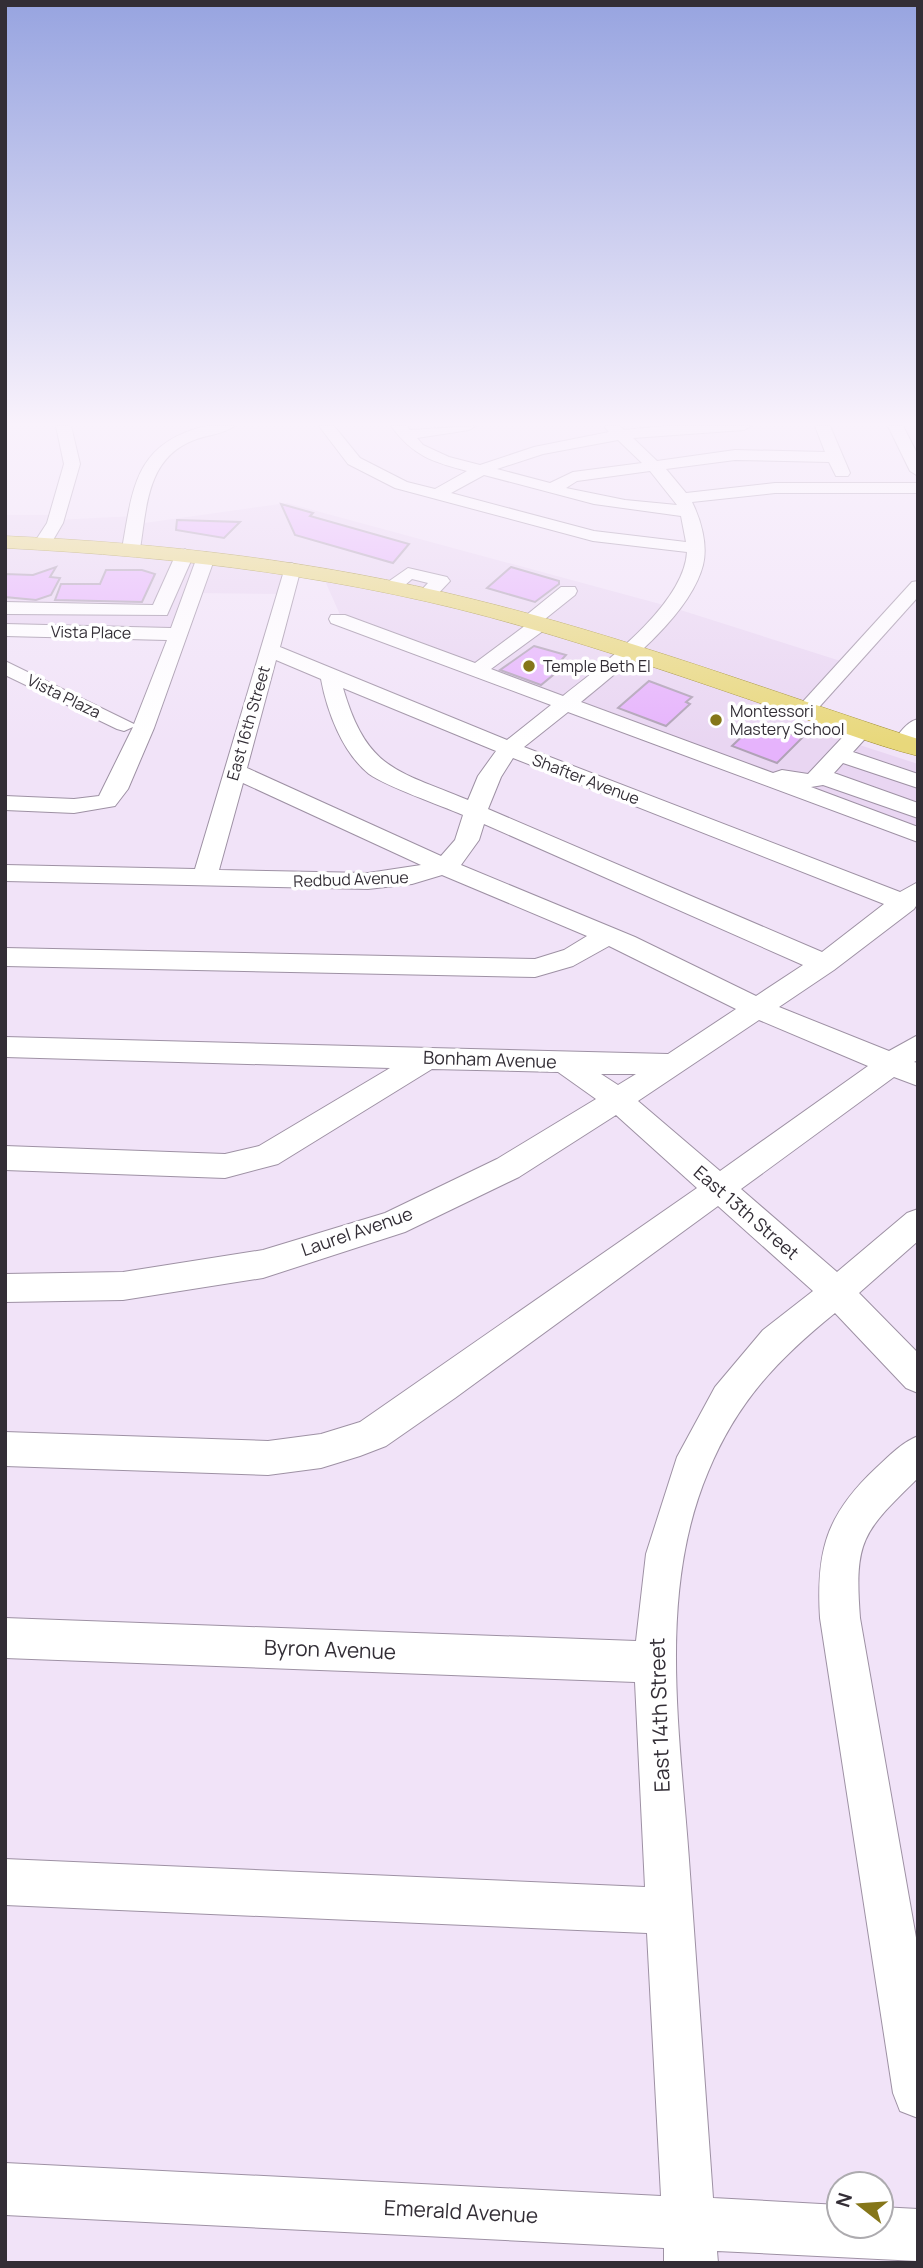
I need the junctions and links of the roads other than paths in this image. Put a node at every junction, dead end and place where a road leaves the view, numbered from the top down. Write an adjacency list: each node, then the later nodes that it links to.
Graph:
1 (49, 532): 6 (street)
2 (134, 532): 8 (street)
3 (577, 532): 7 (street)
4 (690, 532): 7 (street)
5 (5, 542): 6 (main road)
6 (43, 543): 8 (main road)
7 (694, 548): 21 (street)
8 (131, 549): 9 (main road)
9 (195, 556): 10 (main road); 14 (street); 19 (street)
10 (292, 568): 17 (main road); 20 (street, East 16th Street)
11 (918, 586): 27 (street)
12 (568, 591): 17 (street)
13 (5, 608): 14 (street)
14 (42, 617): 16 (street)
15 (338, 619): 26 (street)
16 (5, 623)
17 (535, 623): 21 (main road); 22 (street)
18 (5, 630): 19 (street, Vista Place)
19 (177, 634): 38 (street)
20 (268, 650): 24 (street, Shafter Avenue); 33 (street, East 16th Street)
21 (626, 651): 25 (street); 27 (main road)
22 (484, 665)
23 (5, 667): 28 (street, Vista Plaza)
24 (330, 676): 31 (street, Shafter Avenue); 39 (street)
25 (584, 686): 26 (street); 34 (street)
26 (565, 703): 31 (street); 41 (street)
27 (805, 711): 29 (main road)
28 (124, 725)
29 (862, 730): 30 (main road); 32 (street)
30 (913, 739)
31 (509, 749): 39 (street); 45 (street, Shafter Avenue)
32 (839, 755): 34 (street); 35 (street)
33 (235, 771): 42 (street); 44 (street, East 16th Street)
34 (820, 776): 40 (street)
35 (918, 781)
36 (5, 795): 37 (street)
37 (96, 797)
38 (5, 803)
39 (476, 811): 42 (street); 48 (street)
40 (918, 811)
41 (918, 835)
42 (445, 867): 44 (street, Redbud Avenue); 46 (street)
43 (5, 873): 44 (street, Redbud Avenue)
44 (205, 878)
45 (911, 896): 48 (street)
46 (606, 934): 47 (street); 49 (street)
47 (5, 957)
48 (825, 964): 49 (street)
49 (758, 1009): 52 (street); 54 (street)
50 (5, 1047): 51 (street, Bonham Avenue)
51 (428, 1058): 53 (street, Bonham Avenue); 56 (street)
52 (909, 1061): 57 (street)
53 (564, 1062): 54 (street, Bonham Avenue); 55 (street, East 13th Street)
54 (674, 1065): 55 (street, Laurel Avenue)
55 (618, 1100): 57 (street, East 13th Street); 59 (street, Laurel Avenue)
56 (5, 1158)
57 (717, 1187): 60 (street, East 13th Street); 62 (street)
58 (918, 1222): 60 (street, East 14th Street)
59 (5, 1288)
60 (837, 1292): 61 (street, East 13th Street); 65 (street, East 14th Street)
61 (918, 1377)
62 (5, 1449)
63 (918, 1453): 68 (street)
64 (5, 1638): 65 (street, Byron Avenue)
65 (654, 1662): 67 (street, East 14th Street)
66 (5, 1882): 67 (street)
67 (669, 1911): 71 (street, East 14th Street)
68 (918, 2093)
69 (5, 2189): 71 (street, Emerald Avenue)
70 (918, 2235): 71 (street, Emerald Avenue)
71 (690, 2243)

